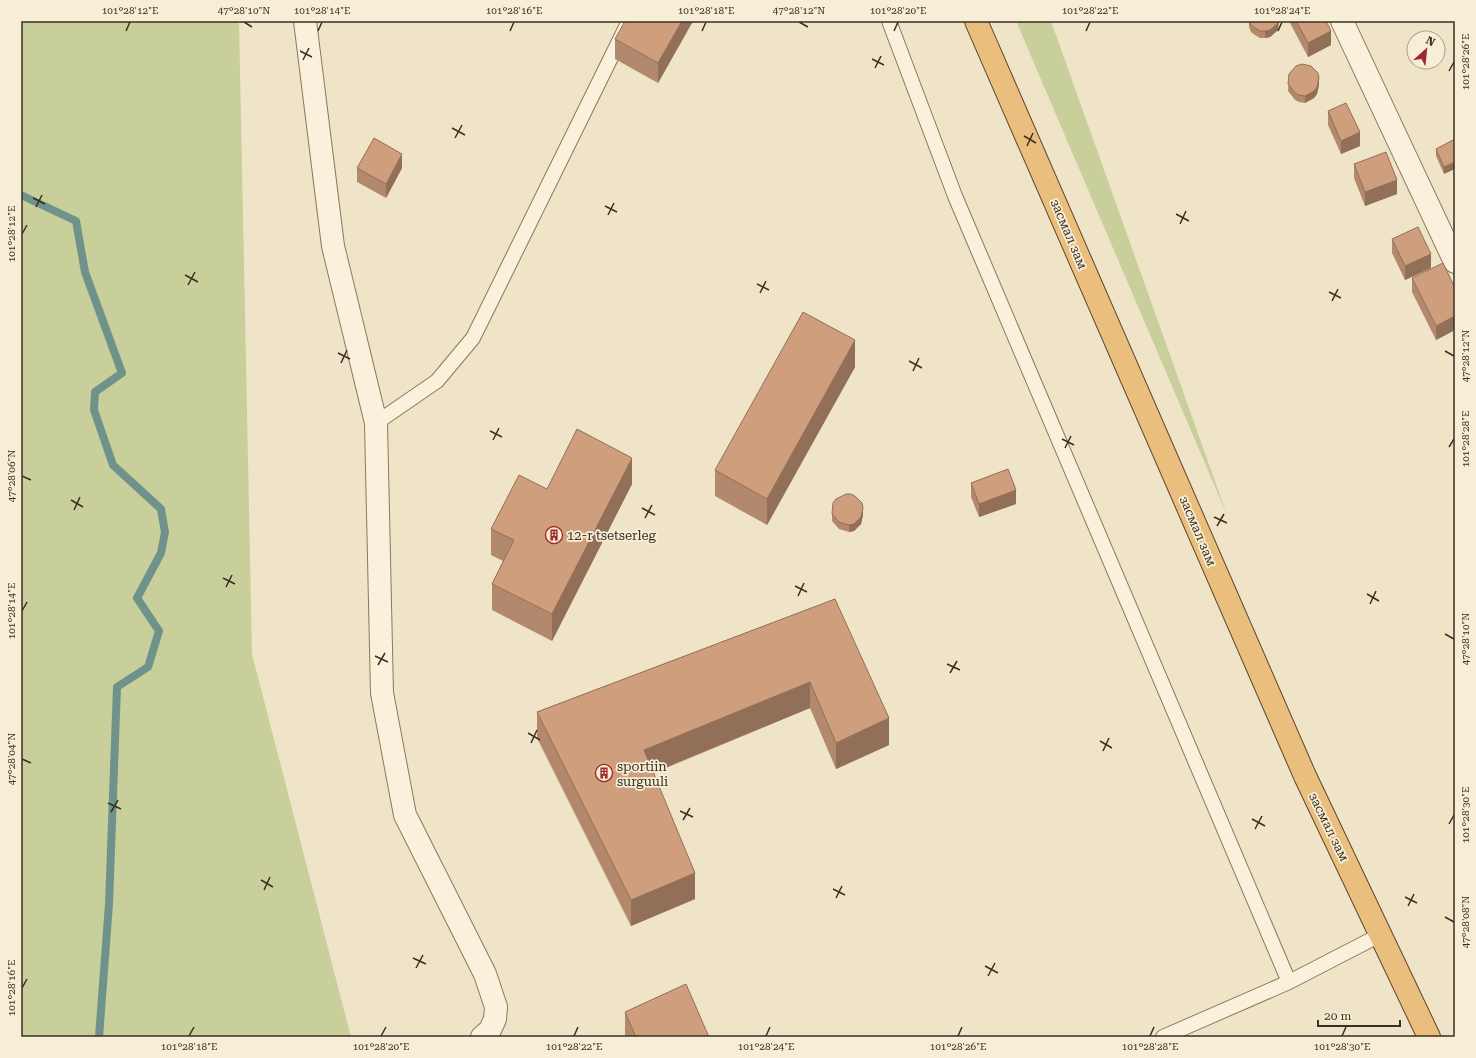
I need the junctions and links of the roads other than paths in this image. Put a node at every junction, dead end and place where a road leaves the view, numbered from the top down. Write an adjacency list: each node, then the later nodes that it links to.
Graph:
1 (305, 21): 7 (street)
2 (629, 21): 7 (lane)
3 (889, 21): 9 (lane)
4 (976, 21): 8 (highway, засмал зам)
5 (1342, 21): 6 (street)
6 (1455, 262)
7 (376, 423): 10 (street)
8 (1380, 935): 9 (lane); 12 (highway, засмал зам)
9 (1289, 982): 11 (lane)
10 (482, 1037)
11 (1163, 1037)
12 (1429, 1037)

